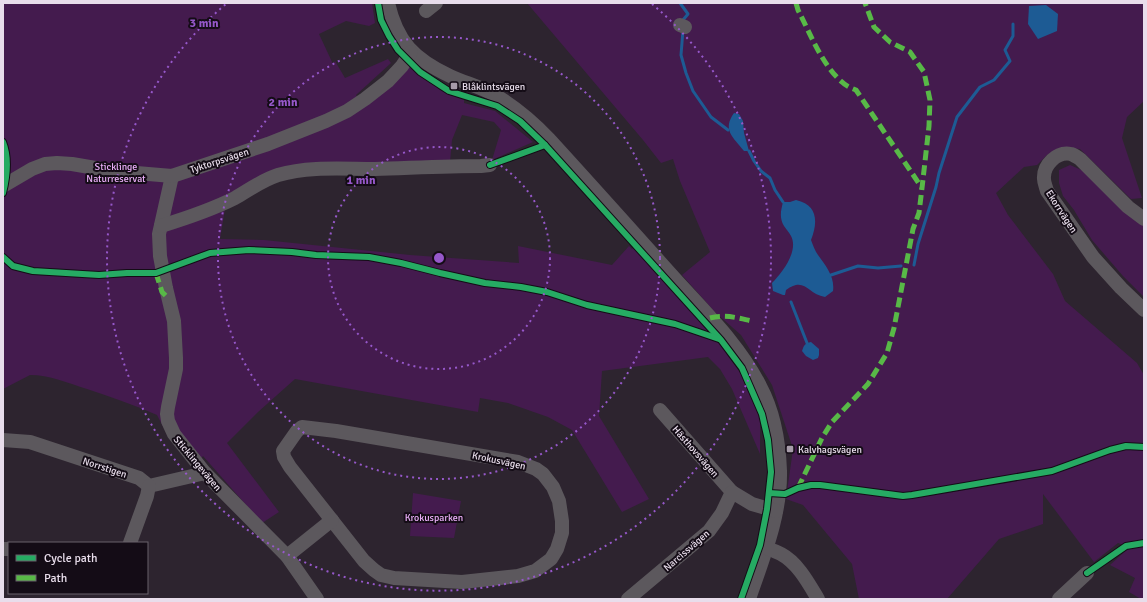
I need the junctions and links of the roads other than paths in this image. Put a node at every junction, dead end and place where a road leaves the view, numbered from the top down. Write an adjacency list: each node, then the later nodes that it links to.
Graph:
1 (388, 3): 2 (street)
2 (411, 52): 4 (street, Tyktorpsvägen); 14 (street)
3 (490, 165): 7 (street)
4 (172, 176): 5 (street, Tyktorpsvägen); 7 (street, Sticklingevägen)
5 (3, 186)
6 (1144, 219): 8 (street, Ekorrvägen)
7 (161, 226): 11 (street, Sticklingevägen)
8 (1144, 310)
9 (660, 410): 13 (street, Hästhovsvägen)
10 (3, 440): 12 (street, Norrstigen)
11 (205, 473): 12 (street); 18 (street, Sticklingevägen)
12 (149, 486): 16 (street)
13 (732, 492): 14 (street); 21 (street, Narcissvägen)
14 (776, 511): 17 (street)
15 (332, 520): 15 (street, Krokusvägen); 18 (street)
16 (130, 542)
17 (767, 548): 22 (street); 23 (street)
18 (286, 556): 20 (street, Sticklingevägen)
19 (1087, 573): 24 (street)
20 (318, 599)
21 (628, 599)
22 (748, 599)
23 (818, 599)
24 (1059, 599)

